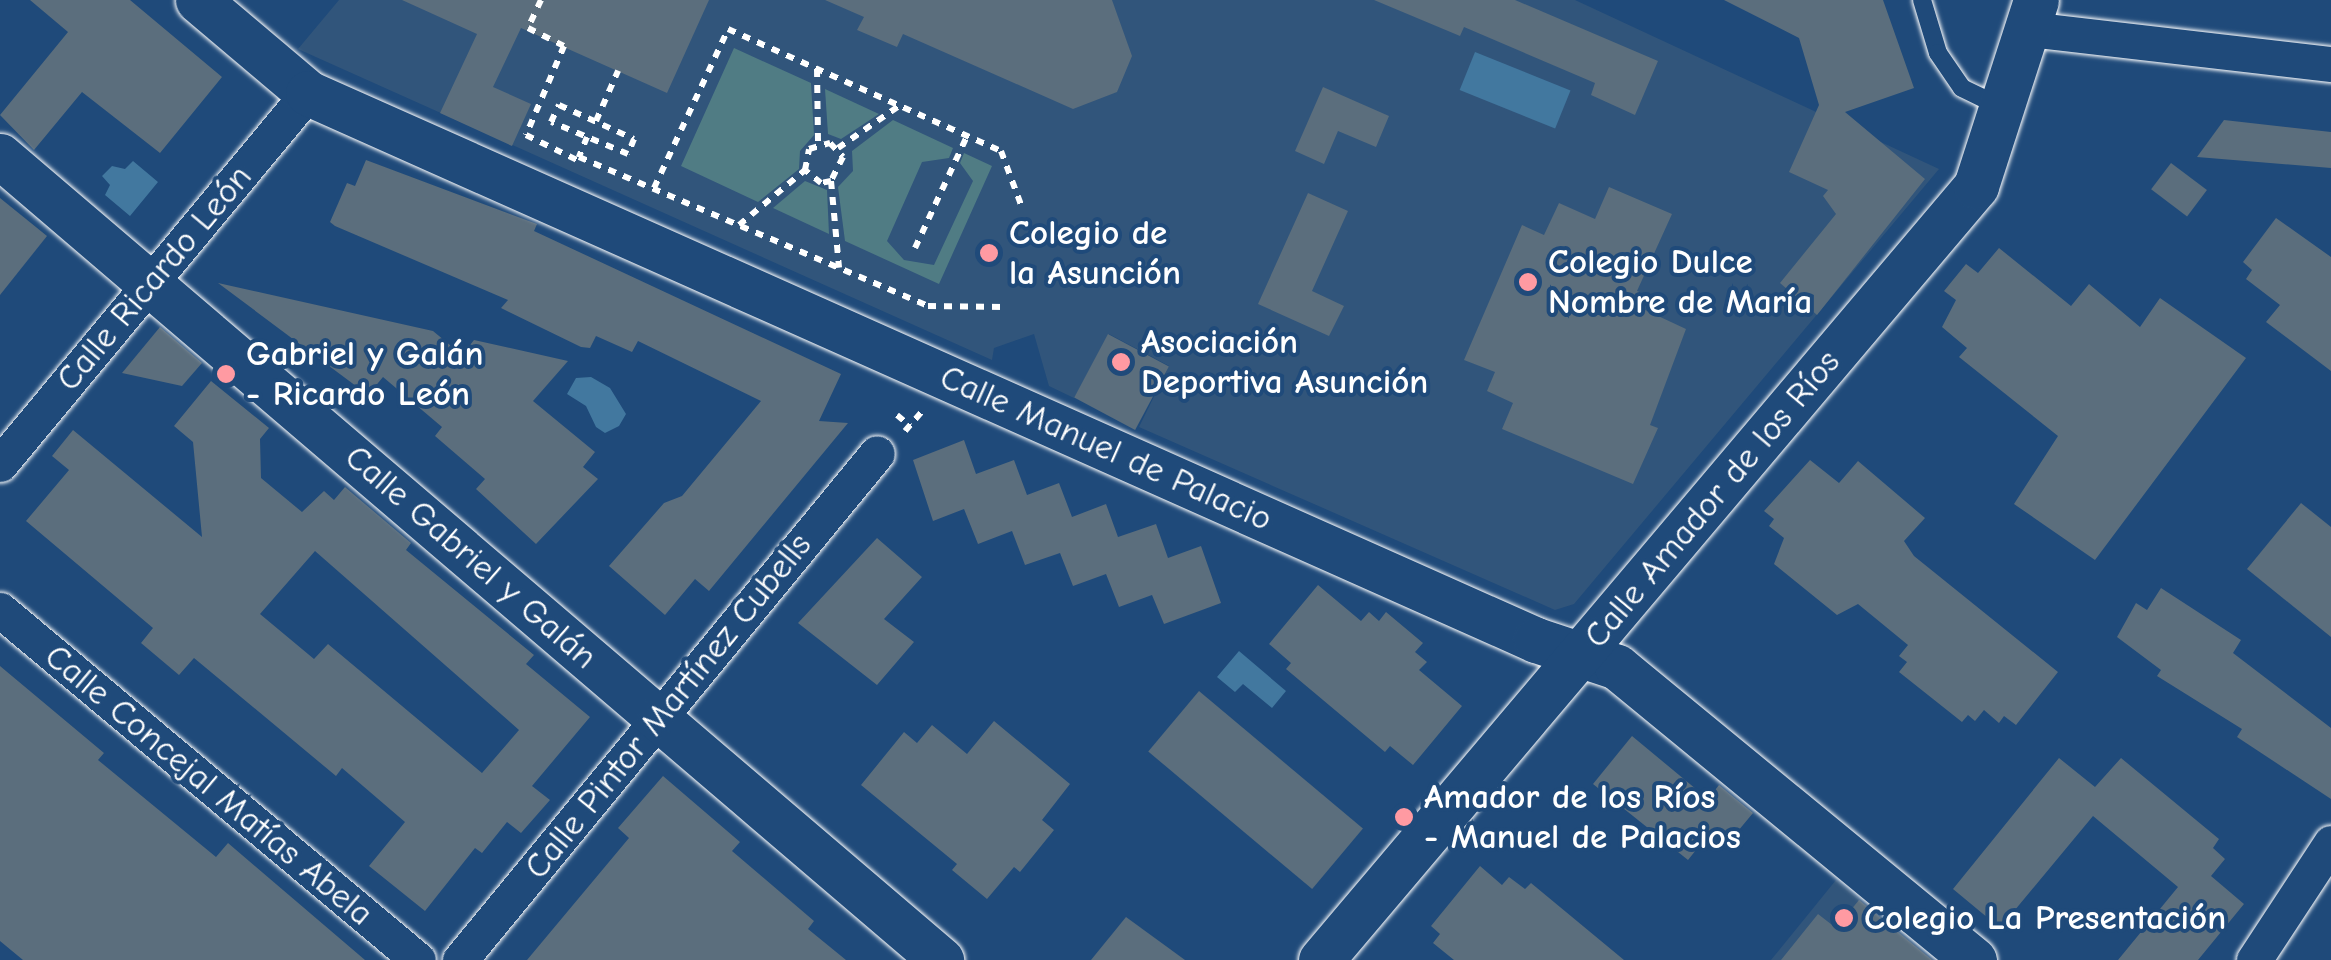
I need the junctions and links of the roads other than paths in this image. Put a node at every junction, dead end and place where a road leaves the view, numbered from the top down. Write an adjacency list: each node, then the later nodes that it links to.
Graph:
1 (198, 0): 5 (street, Calle Manuel de Palacio)
2 (1922, 0): 6 (lane)
3 (2032, 14): 4 (street); 6 (street, Calle Amador de los Ríos)
4 (2331, 64)
5 (308, 94): 8 (street, Calle Ricardo León); 12 (street, Calle Manuel de Palacio)
6 (2006, 110): 12 (street, Calle Amador de los Ríos)
7 (0, 156): 8 (street, Calle Gabriel y Galán)
8 (150, 282): 10 (street, Calle Ricardo León); 13 (street, Calle Gabriel y Galán)
9 (877, 453): 13 (street, Calle Pintor Martínez Cubells)
10 (0, 464)
11 (0, 610): 15 (street, Calle Concejal Matías Abela)
12 (1579, 656): 18 (street, Calle Amador de los Ríos); 19 (street, Calle Manuel de Palacio)
13 (657, 716): 16 (street, Calle Pintor Martínez Cubells); 17 (street, Calle Gabriel y Galán)
14 (2331, 843): 20 (street)
15 (418, 960)
16 (460, 960)
17 (941, 960)
18 (1322, 960)
19 (1974, 960)
20 (2254, 960)

